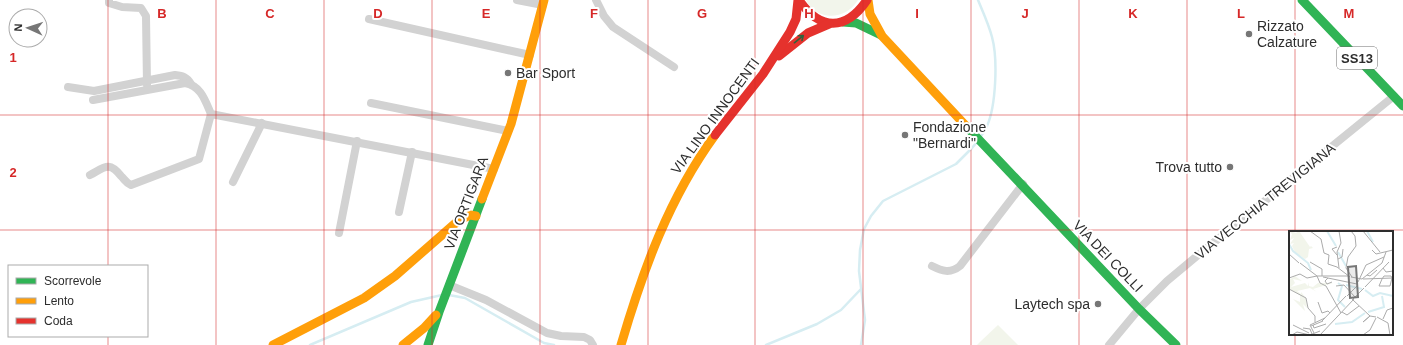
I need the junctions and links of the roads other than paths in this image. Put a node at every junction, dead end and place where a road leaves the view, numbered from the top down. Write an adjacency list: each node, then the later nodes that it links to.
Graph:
1 (109, 0): 15 (street)
2 (517, 0): 7 (street)
3 (596, 0): 14 (street)
4 (798, 0): 10 (street); 13 (street, VIA LINO INNOCENTI)
5 (867, 0): 9 (street); 11 (street)
6 (1302, 0): 19 (street, SS13)
7 (544, 3): 12 (street, VIA ORTIGARA)
8 (369, 20): 12 (street)
9 (843, 22): 10 (street, VIA LINO INNOCENTI); 11 (street)
10 (828, 24): 13 (street, VIA LINO INNOCENTI, one-way to 10)
11 (882, 36): 31 (street, VIA DEI COLLI)
12 (530, 55): 25 (street, VIA ORTIGARA)
13 (773, 61): 44 (street, VIA LINO INNOCENTI)
14 (674, 67)
15 (147, 81): 16 (street); 17 (street); 18 (street)
16 (191, 84): 18 (street); 23 (street)
17 (68, 87)
18 (147, 90): 20 (street)
19 (1394, 96): 22 (street, SS13); 38 (street, VIA VECCHIA TREVIGIANA)
20 (93, 100)
21 (371, 103): 25 (street)
22 (1403, 106)
23 (211, 114): 24 (street); 29 (street)
24 (262, 122): 26 (street); 30 (street)
25 (508, 131): 28 (street, VIA ORTIGARA)
26 (357, 141): 27 (street); 34 (street)
27 (412, 152): 28 (street); 32 (street)
28 (494, 169): 33 (street, VIA ORTIGARA)
29 (90, 175)
30 (233, 182)
31 (1022, 184): 35 (street); 38 (street, VIA DEI COLLI)
32 (399, 212)
33 (476, 216): 36 (street, VIA ORTIGARA); 42 (street)
34 (339, 233)
35 (932, 266)
36 (448, 287): 37 (street, VIA ORTIGARA); 41 (street)
37 (440, 308): 39 (street); 40 (street, VIA ORTIGARA)
38 (1139, 309): 45 (street, VIA VECCHIA TREVIGIANA); 46 (street, VIA DEI COLLI)
39 (414, 336): 40 (street); 43 (street)
40 (428, 344)
41 (593, 344)
42 (273, 345)
43 (403, 345)
44 (621, 345)
45 (1109, 345)
46 (1176, 345)

